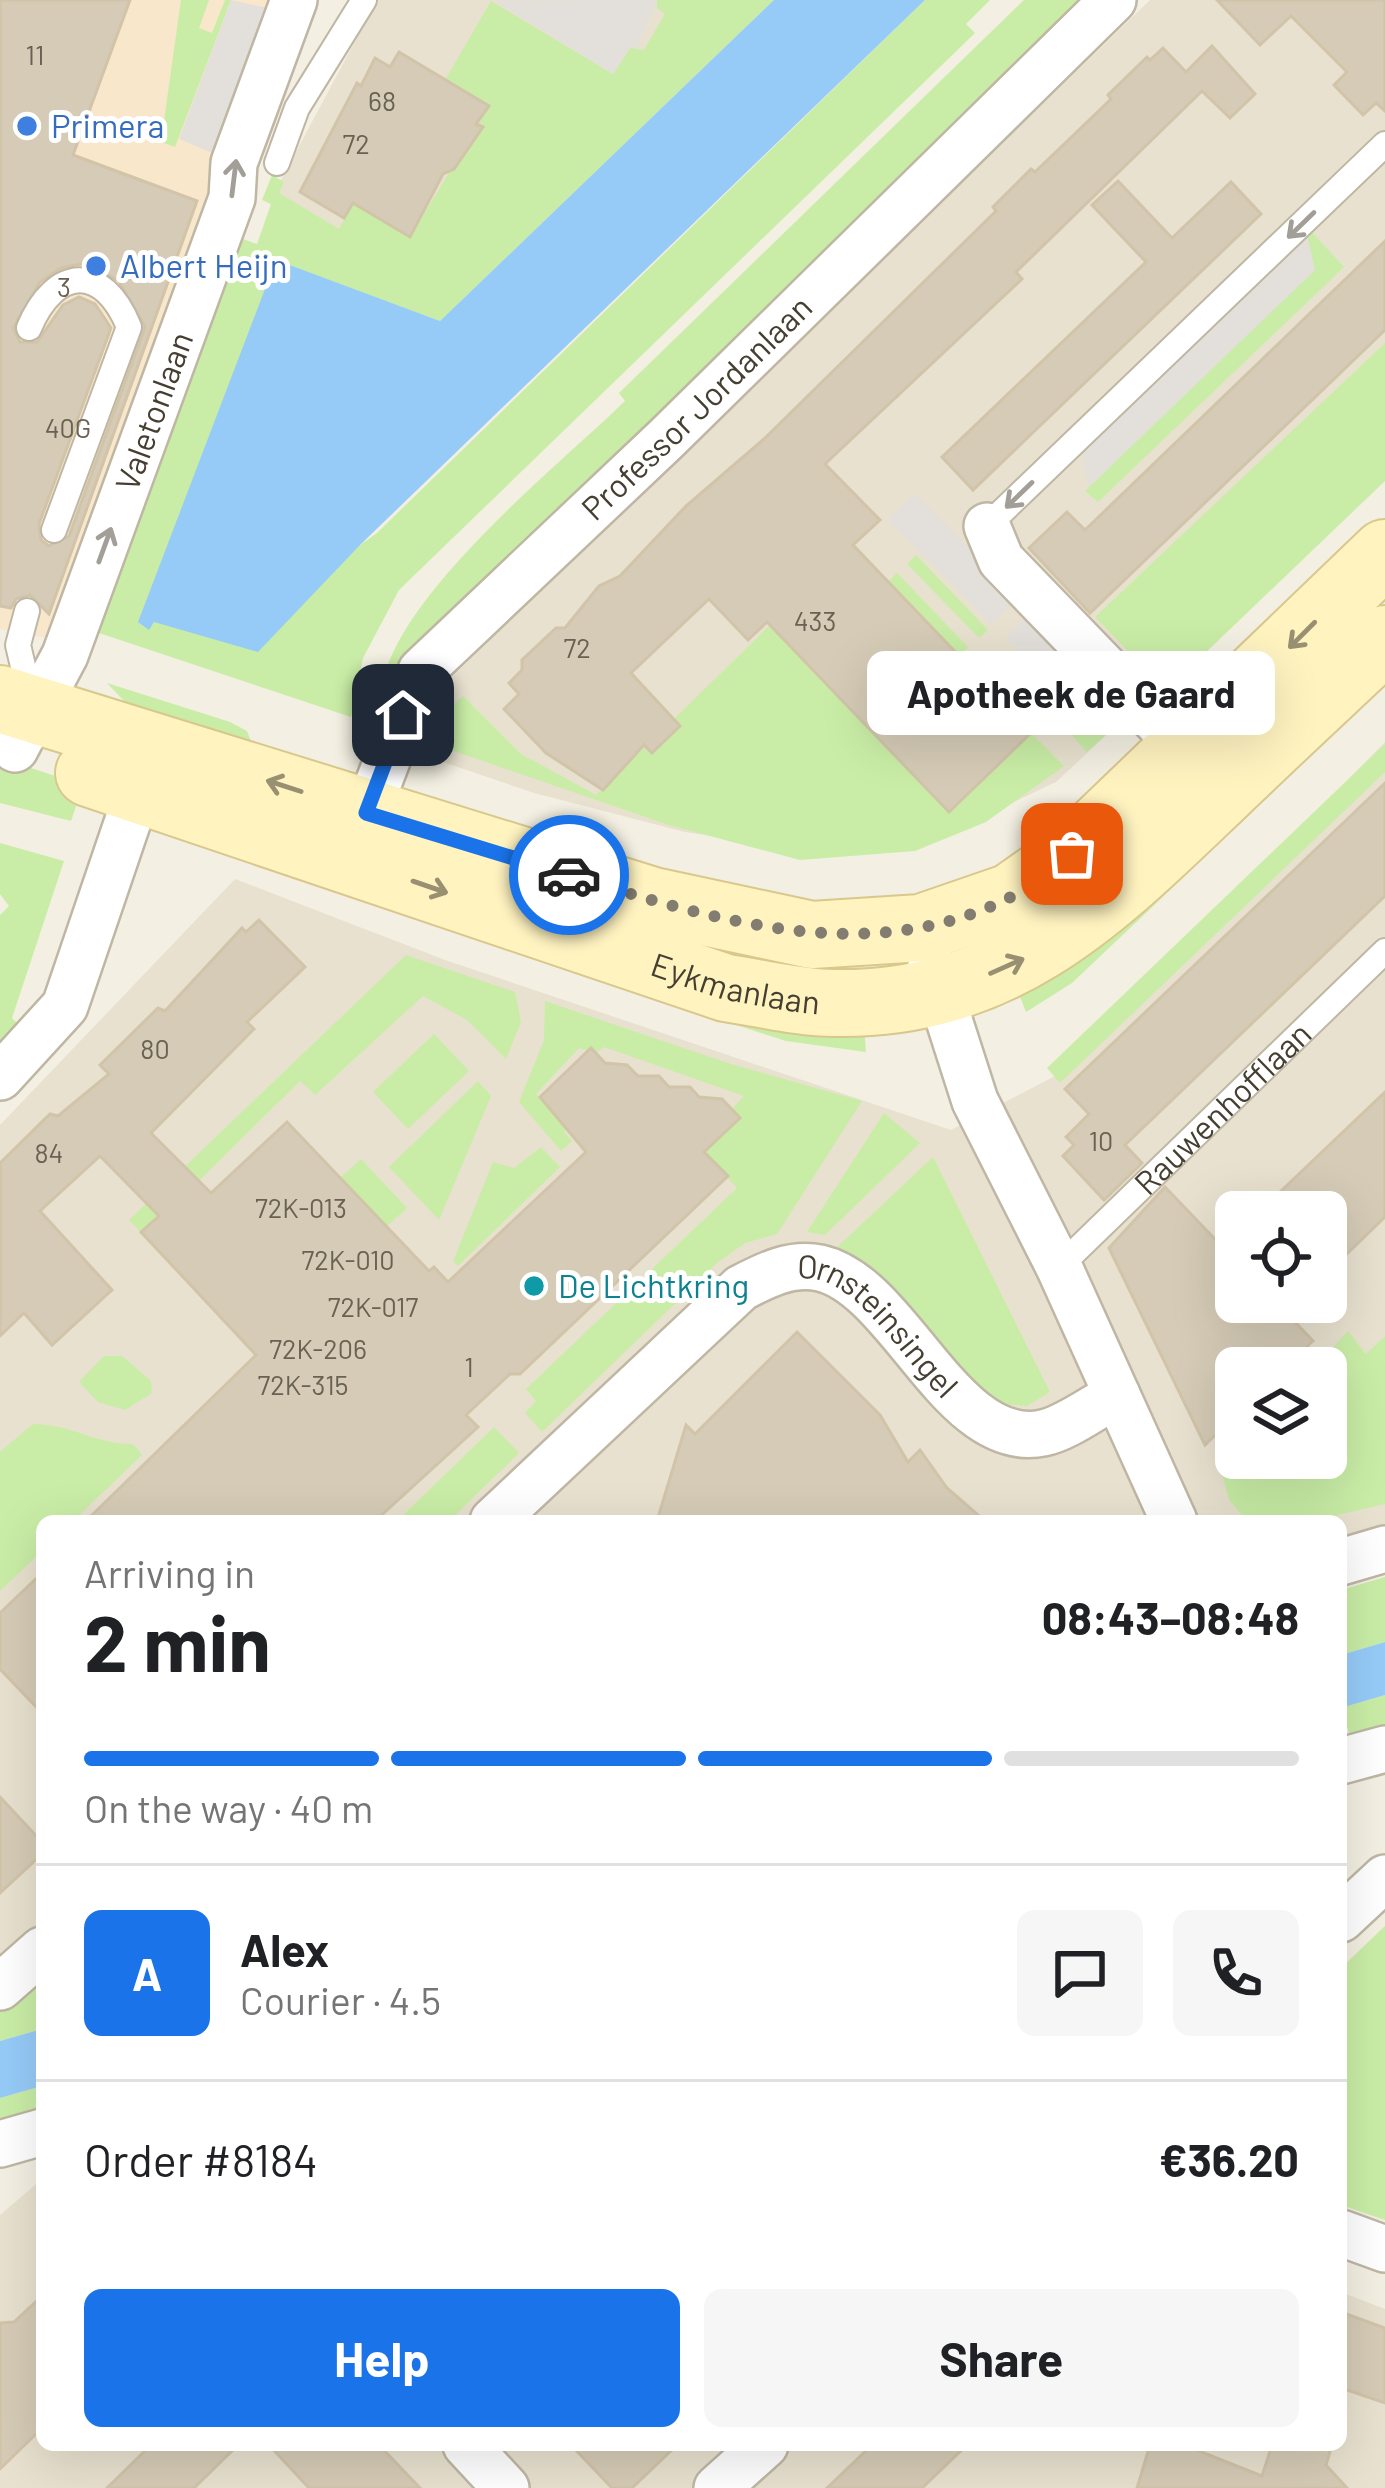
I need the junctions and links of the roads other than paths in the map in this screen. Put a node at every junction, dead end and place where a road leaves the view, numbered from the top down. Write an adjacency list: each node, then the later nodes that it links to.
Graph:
1 (294, 0): 12 (street, Valetonlaan, one-way to 1)
2 (364, 0): 5 (lane)
3 (1113, 0): 15 (street, Professor Jordanlaan)
4 (1385, 143): 7 (lane, one-way to 7)
5 (278, 163)
6 (29, 328): 8 (lane)
7 (987, 526): 14 (street)
8 (54, 530)
9 (1385, 553): 14 (main road, Eykmanlaan, one-way to 14)
10 (27, 610): 12 (lane)
11 (1385, 639): 14 (main road, Eykmanlaan)
12 (22, 711): 13 (main road, Eykmanlaan)
13 (146, 767): 15 (main road, Eykmanlaan); 19 (street)
14 (1204, 771): 16 (main road, Eykmanlaan); 18 (main road, Eykmanlaan, one-way to 14)
15 (358, 836): 16 (main road, Eykmanlaan); 18 (main road, Eykmanlaan, one-way to 18)
16 (921, 928): 18 (street)
17 (1385, 951): 20 (lane, Rauwenhofflaan)
18 (938, 991): 20 (street)
19 (0, 1077)
20 (1058, 1267): 21 (street)
21 (1117, 1395): 22 (street, Ornsteinsingel); 23 (street)
22 (499, 1515)
23 (1171, 1515)
24 (1385, 1549): 25 (street)
25 (1347, 1560)
26 (1385, 1749): 27 (street)
27 (1347, 1759)
28 (1385, 1878): 29 (street)
29 (1347, 1913)
30 (36, 1954): 31 (street)
31 (0, 1987)
32 (36, 2134): 33 (street)
33 (0, 2144)
34 (1347, 2235): 35 (street)
35 (1385, 2249)
36 (472, 2451): 38 (street)
37 (757, 2451): 39 (street)
38 (506, 2488)
39 (717, 2488)

